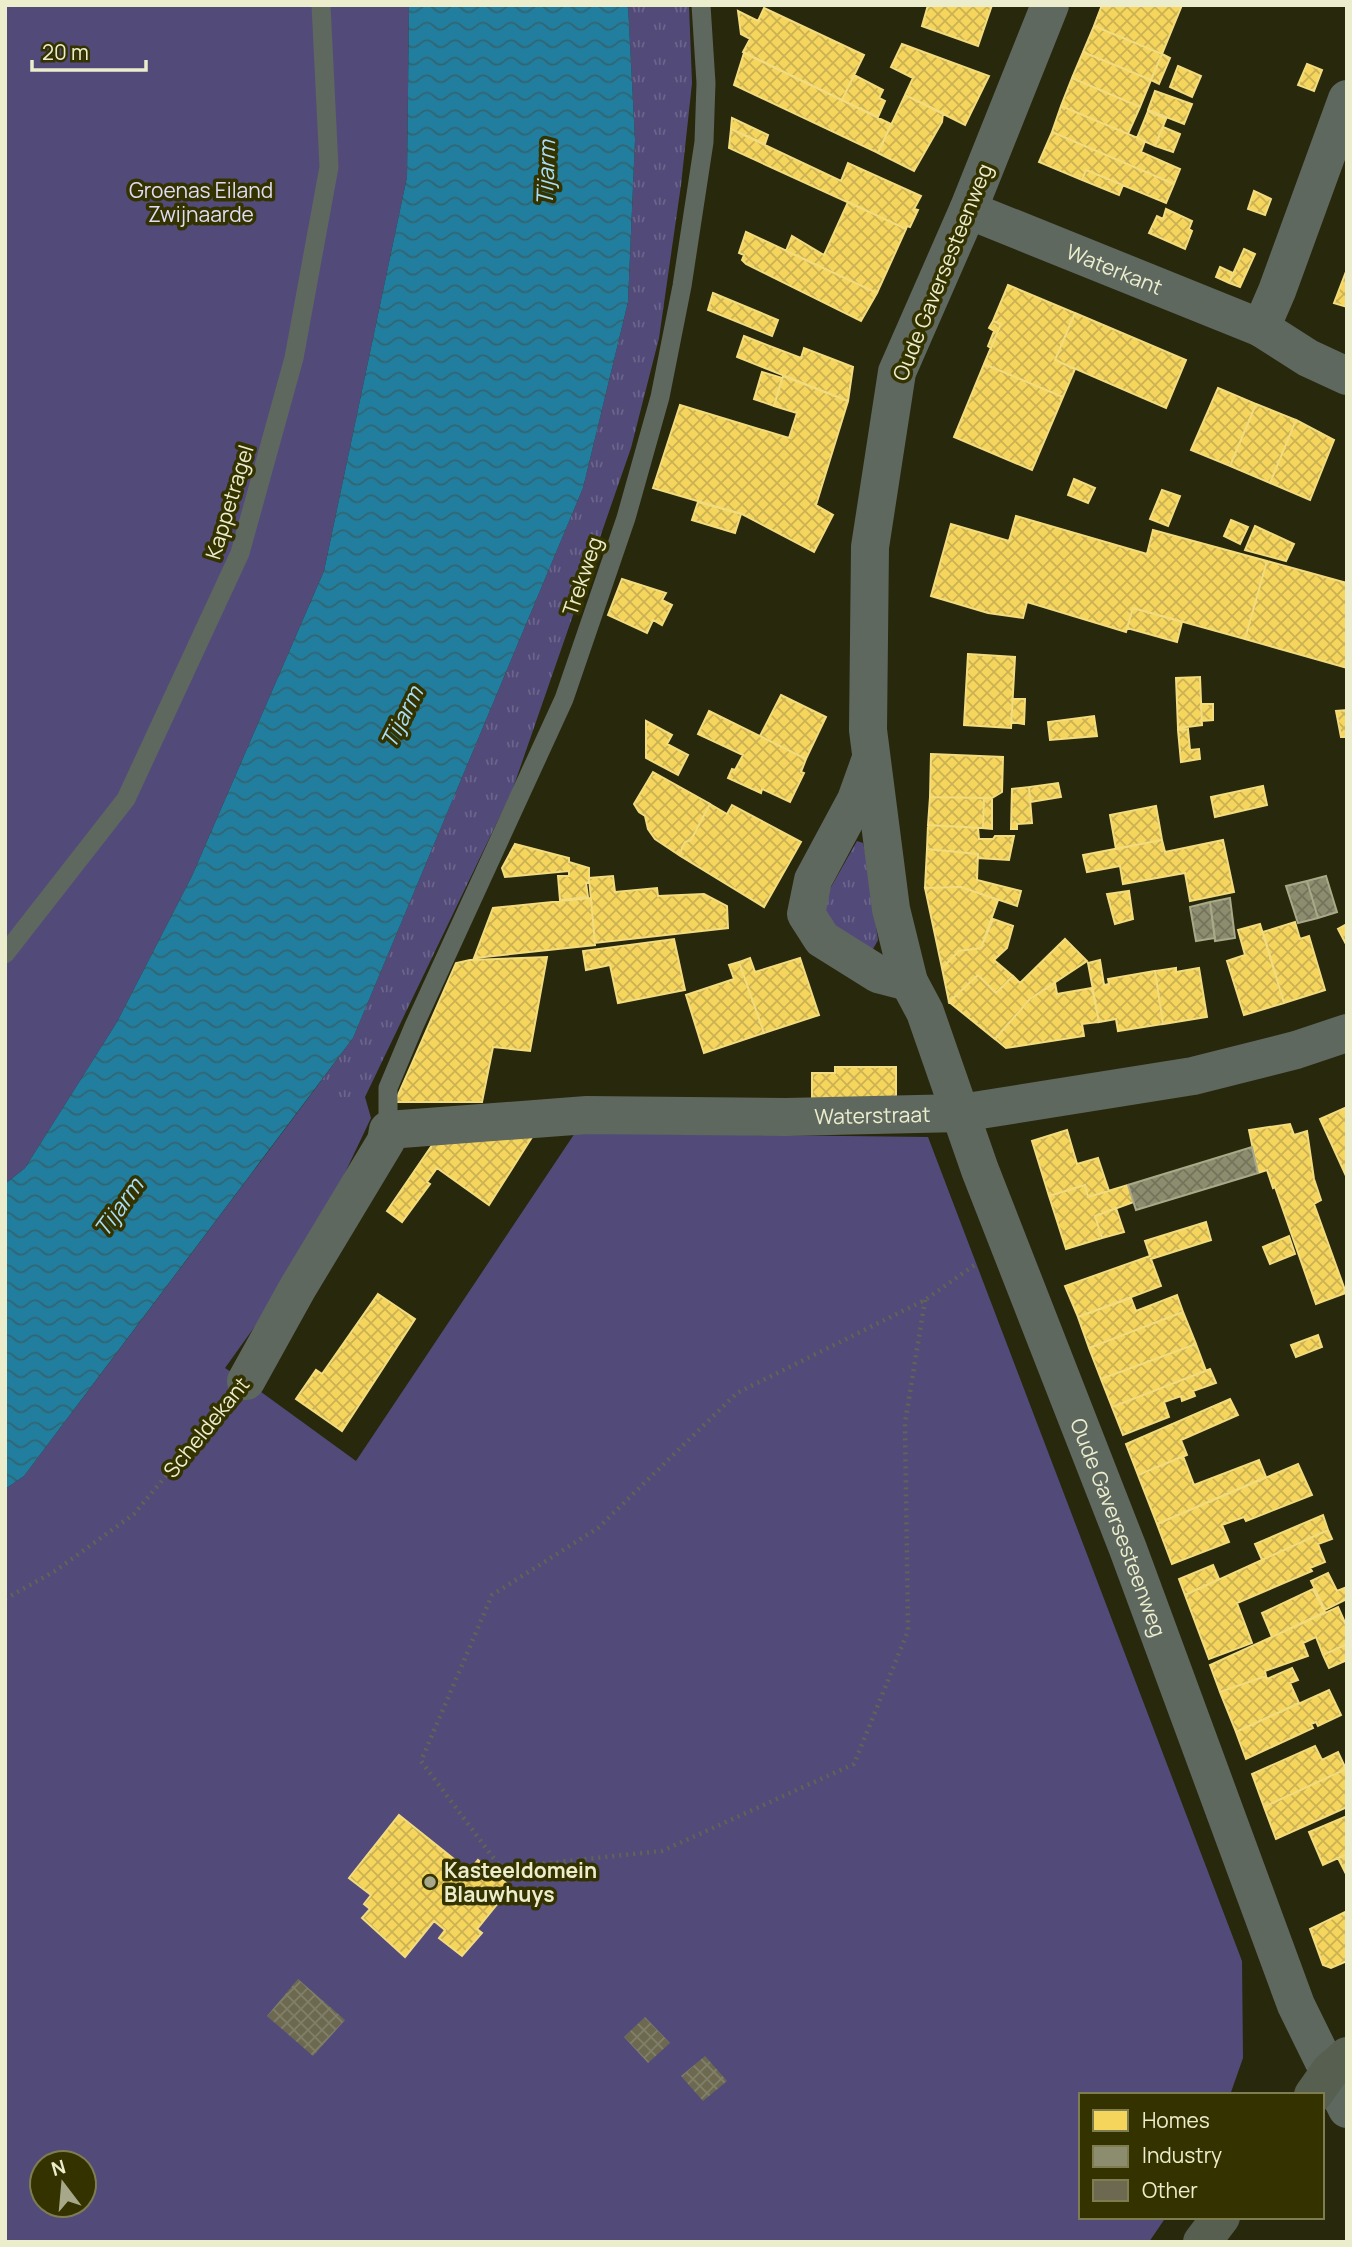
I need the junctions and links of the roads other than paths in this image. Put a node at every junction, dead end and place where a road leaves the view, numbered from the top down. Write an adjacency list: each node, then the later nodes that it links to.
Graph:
1 (321, 5): 9 (lane, Kappetragel)
2 (701, 5): 13 (lane, Trekweg)
3 (1050, 5): 5 (street, Oude Gaversesteenweg)
4 (1347, 100): 6 (street)
5 (968, 210): 6 (street, Waterkant); 8 (street, Oude Gaversesteenweg)
6 (1261, 328): 7 (street, Waterkant)
7 (1347, 376)
8 (870, 759): 10 (street, Oude Gaversesteenweg); 10 (street, Oude Gaversesteenweg)
9 (5, 954)
10 (909, 982): 12 (street, Oude Gaversesteenweg)
11 (1347, 1034): 12 (street, Waterstraat)
12 (961, 1113): 13 (street, Waterstraat); 15 (street, Oude Gaversesteenweg)
13 (388, 1130): 14 (street, Scheldekant)
14 (246, 1381)
15 (1330, 2074): 16 (street, Oude Gaversesteenweg)
16 (1347, 2109)
17 (1219, 2219): 18 (street)
18 (1202, 2242)

